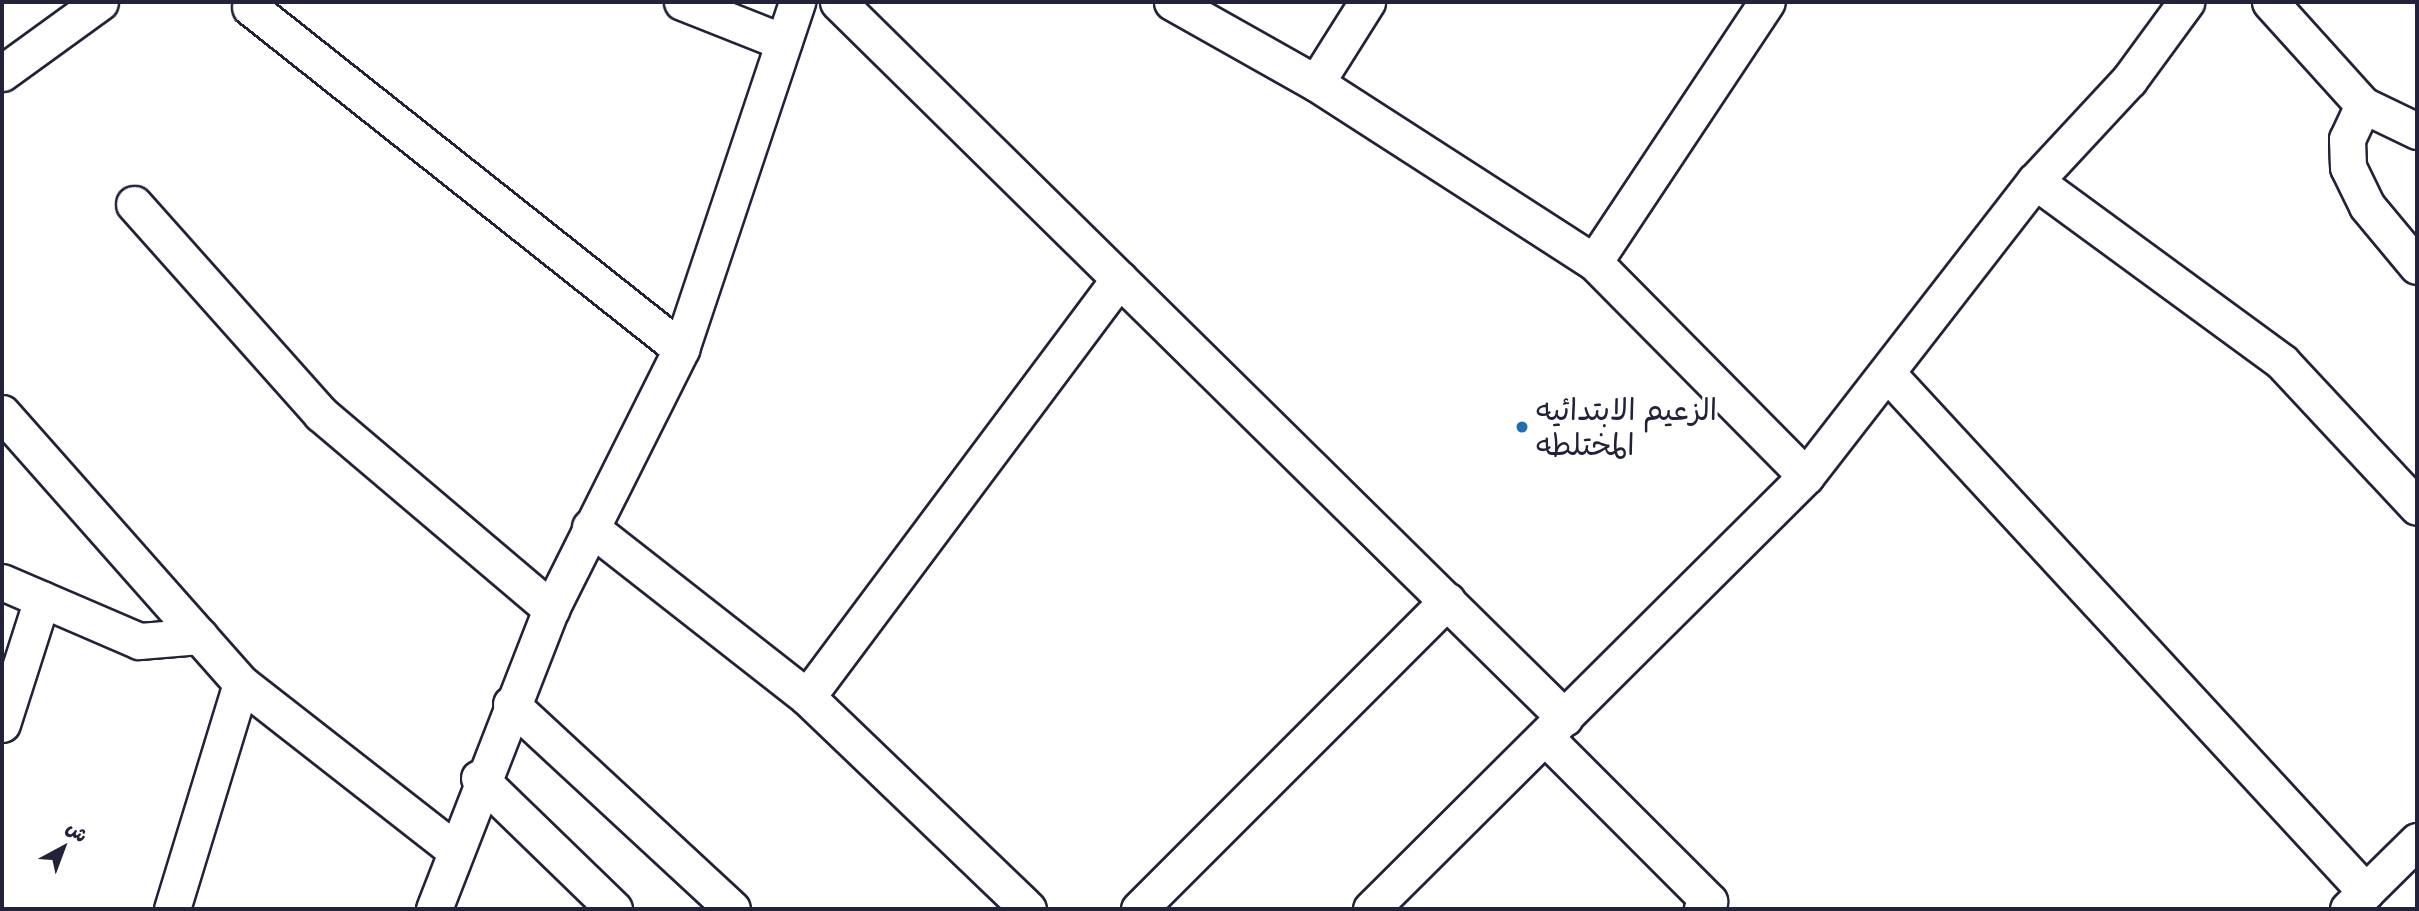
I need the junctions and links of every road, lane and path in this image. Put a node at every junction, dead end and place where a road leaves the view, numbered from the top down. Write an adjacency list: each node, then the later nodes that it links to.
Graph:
1 (100, 2): 12 (street)
2 (682, 2): 11 (street)
3 (797, 2): 11 (street)
4 (838, 2): 20 (street)
5 (1172, 2): 13 (street)
6 (1367, 2): 13 (street)
7 (1767, 2): 18 (street)
8 (2186, 2): 16 (street)
9 (2270, 2): 14 (street)
10 (250, 7): 21 (street)
11 (783, 42): 21 (street)
12 (2, 73)
13 (1316, 83): 18 (street)
14 (2363, 105): 15 (street); 19 (street)
15 (2417, 129)
16 (2035, 181): 22 (street); 25 (street)
17 (134, 204): 30 (street)
18 (1594, 262): 24 (street)
19 (2417, 267)
20 (1119, 279): 29 (street); 33 (street)
21 (681, 348): 26 (street)
22 (1887, 373): 24 (street); 40 (street)
23 (2, 413): 31 (street)
24 (1806, 476): 36 (street)
25 (2417, 507)
26 (590, 527): 30 (street); 33 (street)
27 (2, 582): 28 (street)
28 (42, 599): 31 (street); 35 (street)
29 (1447, 601): 36 (street); 47 (street)
30 (551, 609): 34 (street)
31 (200, 636): 32 (street)
32 (241, 683): 39 (street); 42 (street)
33 (807, 697): 46 (street)
34 (511, 704): 37 (street); 45 (street)
35 (2, 724)
36 (1556, 728): 41 (street); 48 (street)
37 (480, 778): 39 (street); 44 (street)
38 (2417, 841): 40 (street)
39 (455, 850): 43 (street)
40 (2357, 900)
41 (1709, 907)
42 (172, 909)
43 (434, 909)
44 (614, 909)
45 (732, 909)
46 (1028, 909)
47 (1139, 909)
48 (1371, 909)

